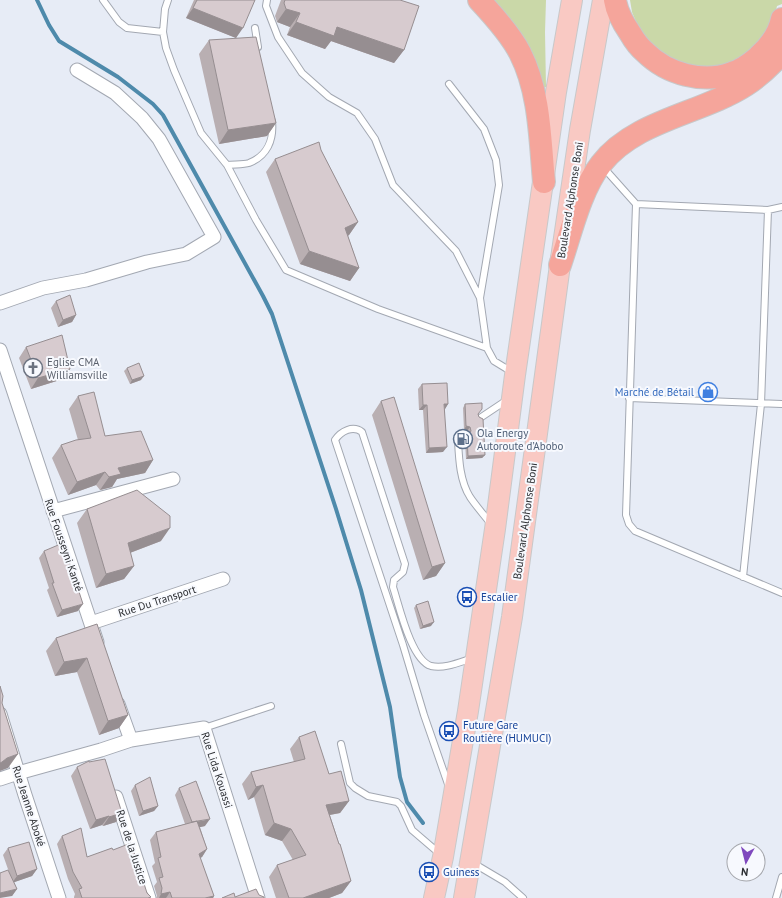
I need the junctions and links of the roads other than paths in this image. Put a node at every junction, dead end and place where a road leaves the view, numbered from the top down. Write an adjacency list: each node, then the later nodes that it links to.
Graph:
1 (103, 0): 10 (lane)
2 (168, 0): 10 (lane)
3 (267, 0): 23 (lane)
4 (479, 0): 18 (highway)
5 (572, 0): 18 (main road)
6 (603, 0): 22 (main road, Boulevard Alphonse Boni)
7 (615, 0): 8 (highway)
8 (782, 19)
9 (255, 28): 12 (lane)
10 (163, 32): 17 (lane)
11 (782, 53): 16 (highway)
12 (260, 57)
13 (77, 70): 24 (street)
14 (449, 84): 23 (lane)
15 (271, 117): 17 (lane)
16 (600, 164): 19 (lane); 22 (highway)
17 (227, 165): 25 (lane)
18 (544, 182): 27 (main road)
19 (636, 204): 21 (lane); 29 (lane)
20 (782, 208): 21 (lane)
21 (768, 210): 30 (lane)
22 (560, 265): 56 (main road, Boulevard Alphonse Boni)
23 (480, 298): 25 (lane)
24 (0, 303)
25 (486, 348): 27 (lane)
26 (0, 350): 35 (street, Rue Fousseyni Kanté)
27 (515, 375): 28 (main road)
28 (513, 396): 32 (lane); 36 (main road)
29 (630, 398): 30 (lane); 37 (lane)
30 (762, 404): 31 (lane); 37 (lane)
31 (782, 404)
32 (480, 418)
33 (464, 434): 36 (lane)
34 (173, 479): 35 (street)
35 (53, 511): 40 (street, Rue Fousseyni Kanté)
36 (495, 529): 42 (main road)
37 (743, 577): 39 (lane)
38 (223, 579): 40 (street, Rue Du Transport)
39 (782, 593)
40 (91, 623): 41 (street, Rue Fousseyni Kanté)
41 (101, 652)
42 (475, 658): 54 (main road); 54 (lane)
43 (113, 689): 47 (street)
44 (271, 706): 46 (lane)
45 (0, 714): 51 (street, Rue Jeanne Aboké)
46 (204, 728): 47 (street, Rue Lida Kouassi); 60 (street, Rue Lida Kouassi)
47 (131, 740): 49 (street, Rue Lida Kouassi)
48 (341, 744): 55 (lane)
49 (101, 750): 50 (street); 51 (street, Rue Lida Kouassi)
50 (106, 765)
51 (18, 773): 52 (street, Rue Lida Kouassi); 58 (street, Rue Jeanne Aboké)
52 (0, 779)
53 (113, 787): 59 (street, Rue de la Justice)
54 (452, 798): 55 (main road)
55 (443, 856): 61 (main road)
56 (471, 862): 62 (main road, Boulevard Alphonse Boni); 63 (lane)
57 (782, 877): 64 (lane)
58 (59, 898)
59 (149, 898)
60 (258, 898)
61 (434, 898)
62 (464, 898)
63 (523, 898)
64 (776, 898)

